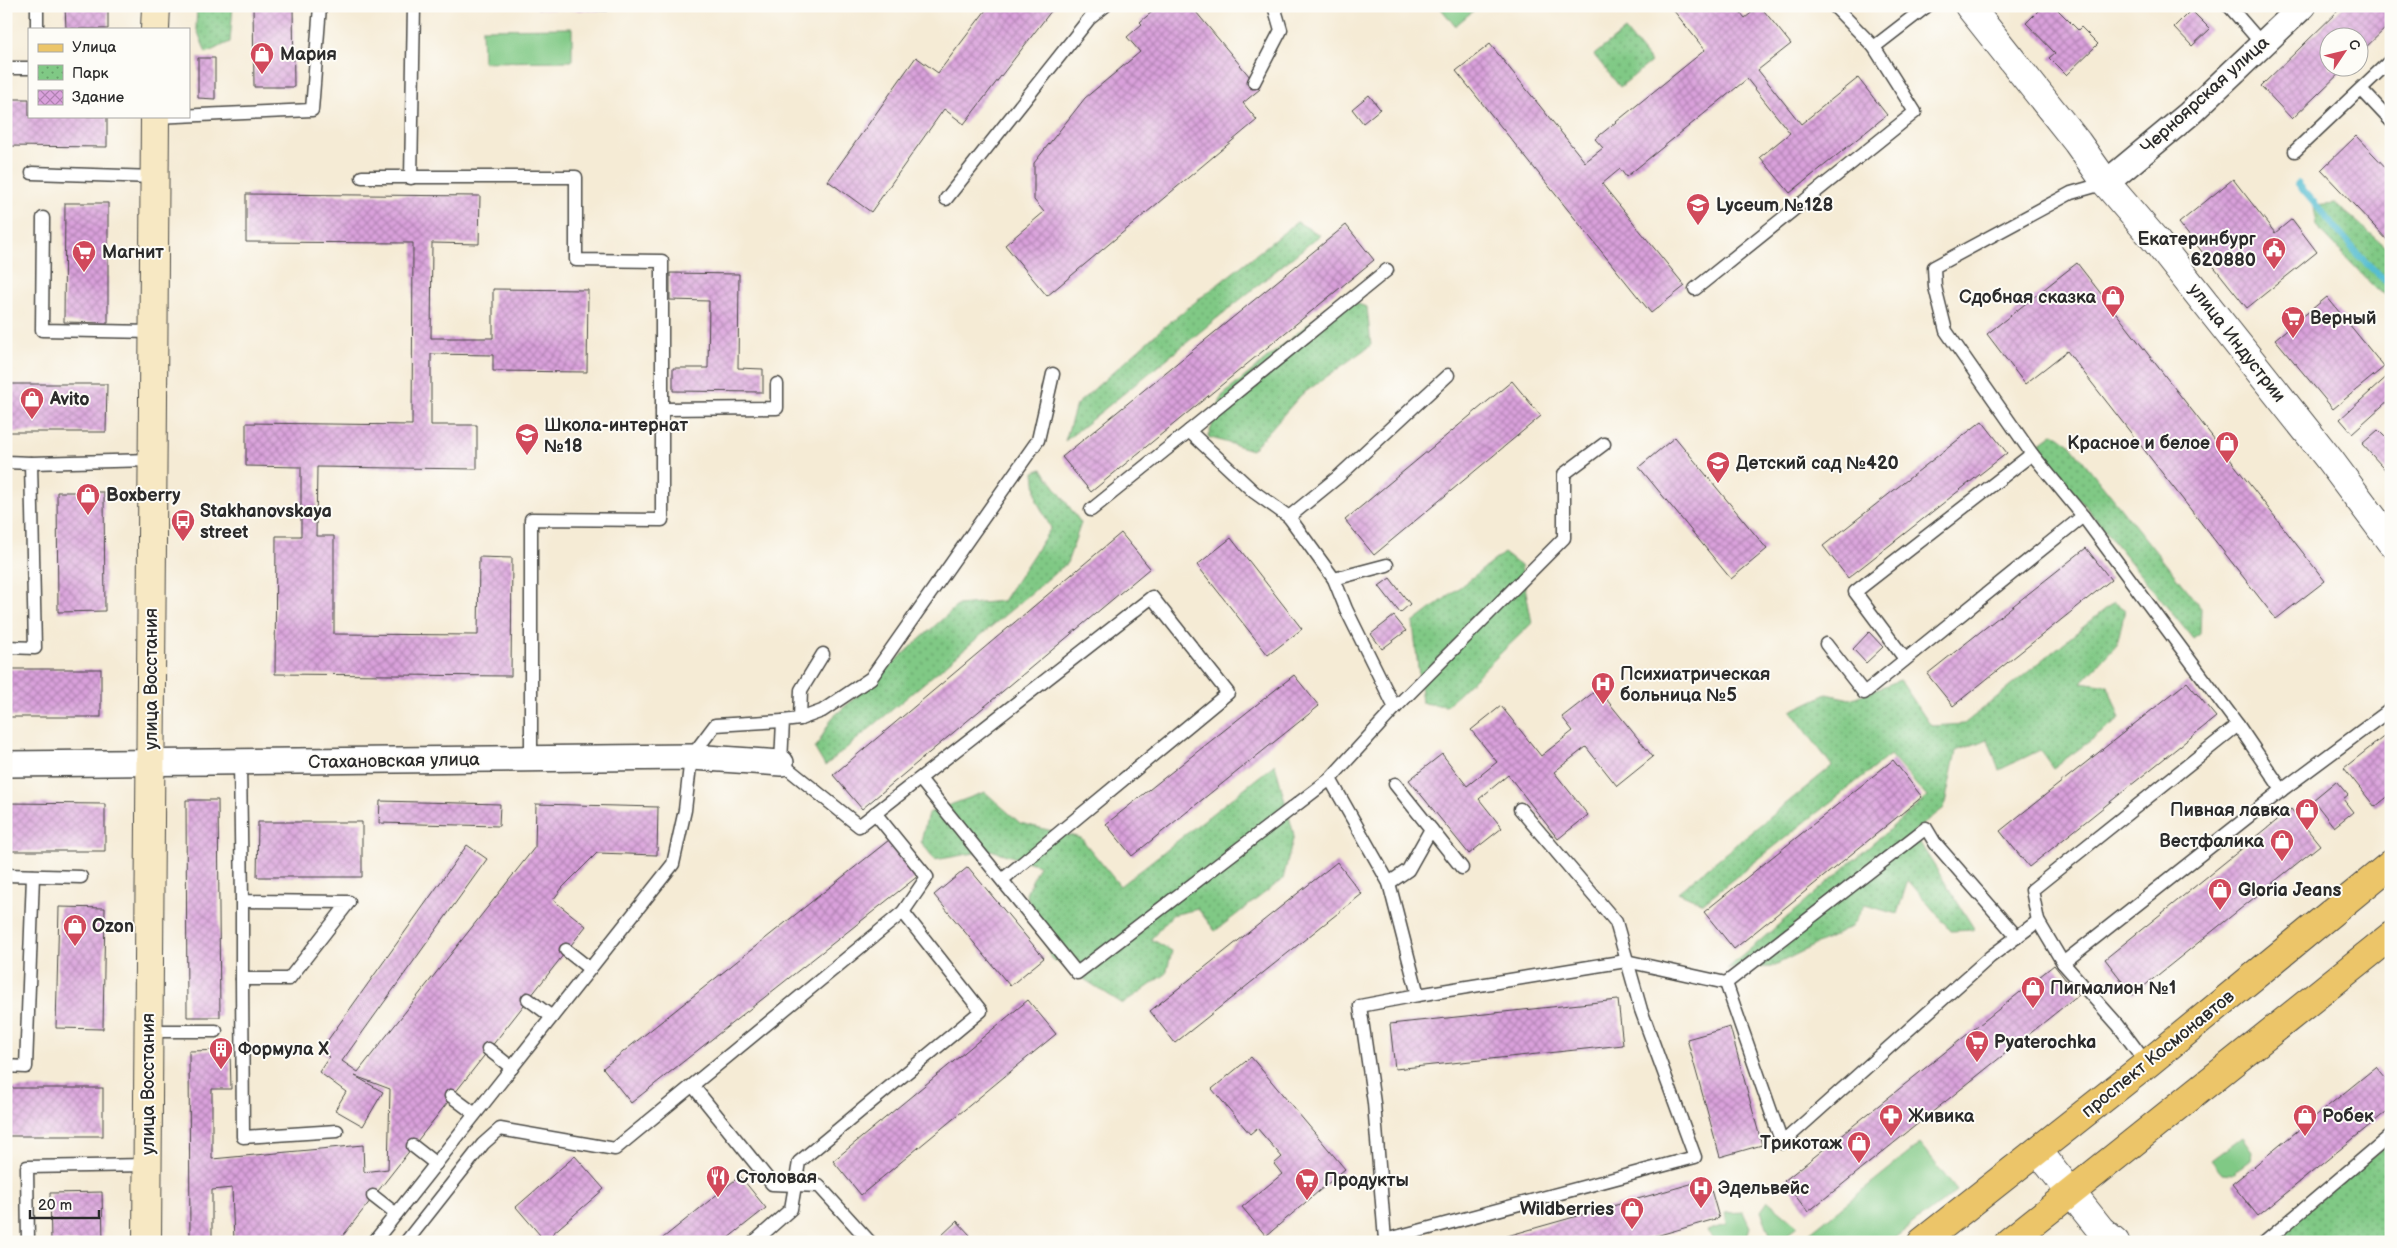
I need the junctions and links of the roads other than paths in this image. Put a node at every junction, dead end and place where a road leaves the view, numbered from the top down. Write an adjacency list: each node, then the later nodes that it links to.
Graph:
1 (37, 6): 12 (lane)
2 (156, 6): 13 (main road)
3 (320, 6): 21 (lane)
4 (414, 6): 28 (lane)
5 (1105, 6): 30 (lane)
6 (1274, 6): 19 (lane)
7 (1834, 6): 15 (lane)
8 (1927, 6): 15 (lane)
9 (1969, 6): 29 (street, улица Индустрии)
10 (2230, 6): 14 (lane)
11 (2303, 6): 14 (street, Черноярская улица)
12 (37, 28)
13 (155, 28)
14 (2262, 44): 29 (street, Черноярская улица)
15 (1874, 48): 33 (lane)
16 (2391, 60): 20 (lane)
17 (6, 68): 18 (lane)
18 (28, 68)
19 (1254, 82)
20 (2361, 89): 23 (lane); 24 (lane)
21 (190, 115)
22 (155, 118): 26 (main road, улица Восстания)
23 (2391, 121)
24 (2295, 151)
25 (32, 174): 26 (lane)
26 (154, 177): 34 (main road, улица Восстания)
27 (362, 177): 28 (lane)
28 (411, 178): 38 (lane)
29 (2106, 183): 41 (lane); 48 (street, улица Индустрии)
30 (946, 199)
31 (43, 218): 34 (lane)
32 (1387, 270): 39 (lane)
33 (1695, 289)
34 (153, 332): 42 (main road, улица Восстания)
35 (1053, 374): 57 (lane)
36 (1448, 375): 47 (lane)
37 (777, 384): 38 (lane)
38 (662, 409): 61 (lane)
39 (1189, 431): 45 (lane); 47 (lane)
40 (1604, 444): 55 (lane)
41 (2032, 454): 46 (lane); 54 (lane)
42 (153, 460): 44 (lane); 65 (main road, улица Восстания)
43 (6, 462): 44 (lane)
44 (31, 463): 52 (lane)
45 (1091, 510)
46 (2082, 516): 54 (lane); 59 (lane)
47 (1289, 517): 50 (lane)
48 (2391, 542)
49 (1387, 565): 50 (lane)
50 (1334, 579): 55 (lane)
51 (1826, 644): 54 (lane)
52 (6, 647)
53 (824, 654): 57 (lane)
54 (1905, 659)
55 (1395, 708): 67 (lane)
56 (2391, 709): 69 (lane)
57 (800, 719): 58 (lane)
58 (783, 722): 60 (lane); 63 (lane)
59 (2238, 725): 69 (lane); 82 (lane)
60 (691, 757): 61 (street, Стахановская улица); 63 (street, Стахановская улица); 88 (lane)
61 (531, 760): 62 (street, Стахановская улица)
62 (240, 763): 65 (street, Стахановская улица); 80 (lane)
63 (781, 763): 71 (lane)
64 (6, 764): 65 (street, Стахановская улица)
65 (150, 764): 94 (main road, улица Восстания)
66 (920, 779): 71 (lane); 78 (lane); 78 (lane)
67 (1330, 779): 78 (lane); 79 (lane)
68 (1395, 784): 72 (lane)
69 (2282, 790): 87 (lane)
70 (1520, 809): 86 (lane)
71 (876, 813): 81 (lane)
72 (1431, 828): 74 (lane); 79 (lane)
73 (2391, 864): 97 (main road, проспект Космонавтов)
74 (1462, 868)
75 (6, 875): 76 (lane)
76 (33, 876): 77 (lane); 98 (lane)
77 (81, 877)
78 (1002, 880)
79 (1389, 883): 91 (lane)
80 (242, 901): 89 (lane); 89 (lane)
81 (904, 912): 100 (lane); 109 (lane)
82 (2038, 921): 84 (lane); 87 (lane)
83 (2391, 936): 110 (main road)
84 (2017, 937): 90 (lane); 90 (lane)
85 (566, 950): 88 (lane)
86 (1626, 961): 90 (lane); 91 (lane); 113 (lane)
87 (2063, 963): 97 (lane)
88 (590, 969): 93 (lane)
89 (242, 979): 103 (lane)
90 (1726, 983)
91 (1418, 995): 113 (lane)
92 (528, 999): 93 (lane)
93 (552, 1017): 99 (lane)
94 (148, 1031): 95 (lane); 108 (main road, улица Восстания)
95 (216, 1031)
96 (488, 1049): 99 (lane)
97 (2147, 1064): 106 (main road, проспект Космонавтов)
98 (6, 1066)
99 (512, 1068): 102 (lane)
100 (694, 1086): 109 (lane); 117 (lane)
101 (451, 1096): 102 (lane)
102 (475, 1114): 107 (lane)
103 (337, 1131)
104 (2391, 1135): 123 (lane)
105 (412, 1146): 107 (lane)
106 (2038, 1152): 110 (street); 120 (main road, проспект Космонавтов)
107 (436, 1164): 112 (lane)
108 (148, 1165): 114 (lane); 115 (main road, улица Восстания)
109 (794, 1186): 118 (lane); 119 (lane)
110 (2071, 1193): 121 (main road); 122 (street)
111 (373, 1196): 112 (lane)
112 (396, 1214): 116 (lane)
113 (1380, 1241)
114 (28, 1242)
115 (147, 1242)
116 (374, 1242)
117 (406, 1242)
118 (754, 1242)
119 (870, 1242)
120 (1922, 1242)
121 (2009, 1242)
122 (2115, 1242)
123 (2265, 1242)

